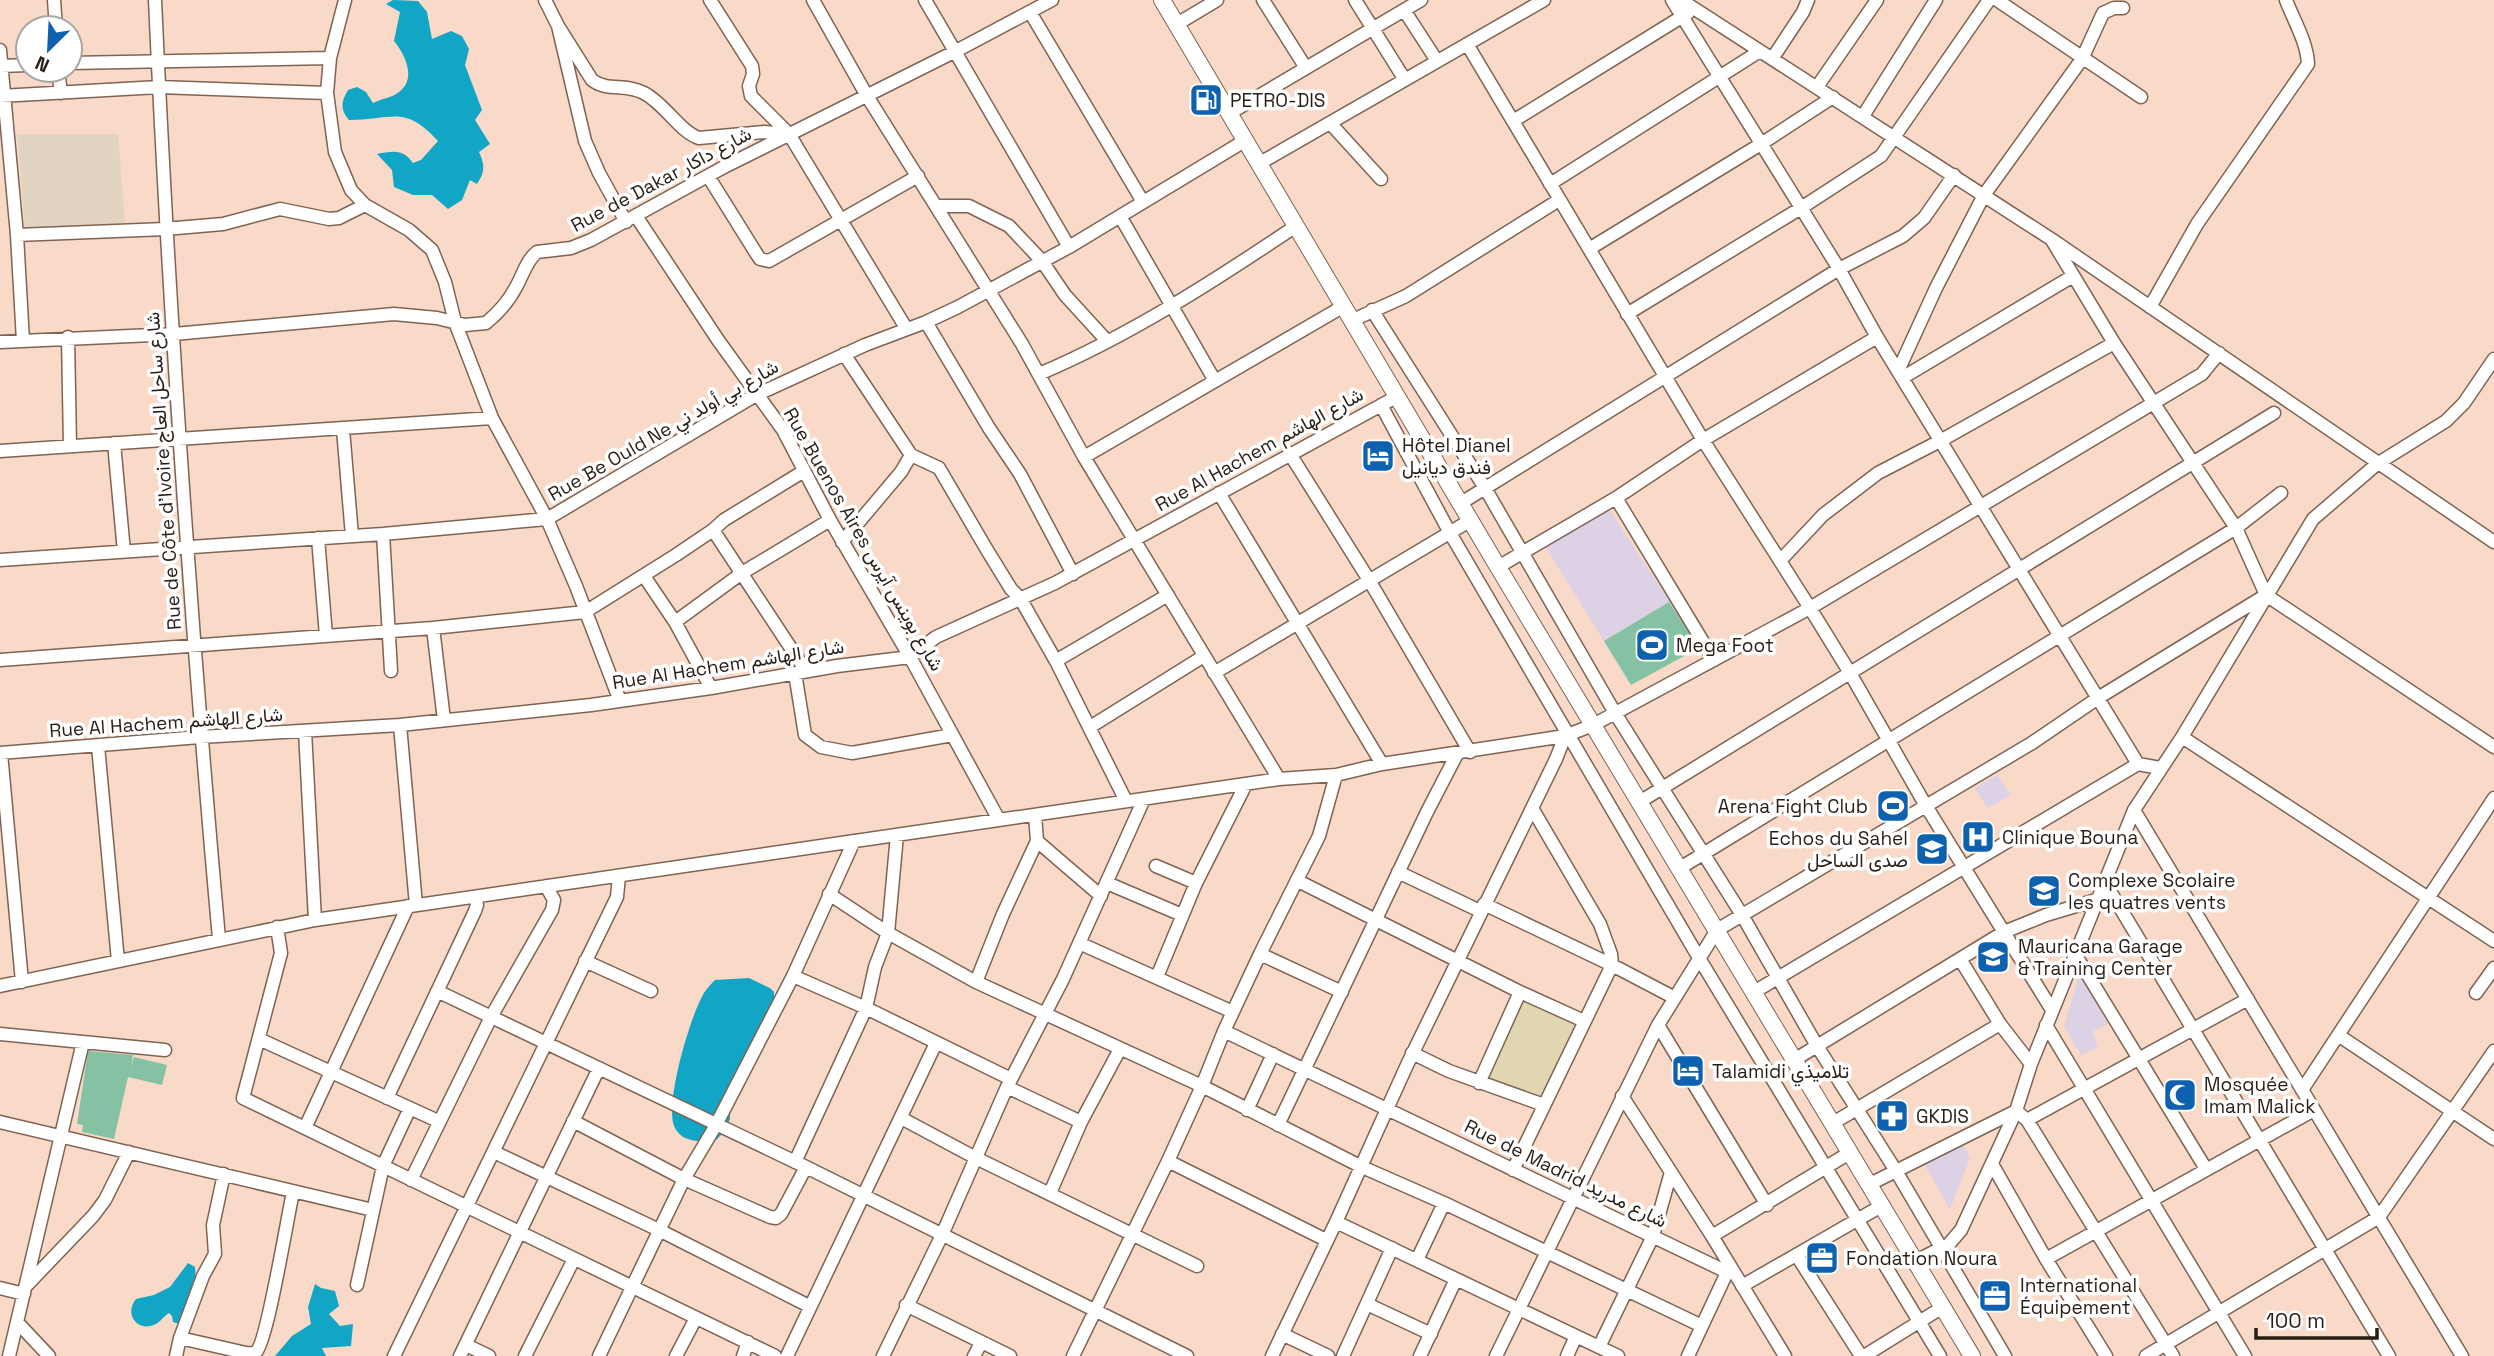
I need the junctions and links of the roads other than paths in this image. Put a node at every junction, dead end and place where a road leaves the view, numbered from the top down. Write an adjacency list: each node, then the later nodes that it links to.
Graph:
1 (155, 0): 38 (street, Rue de Côte d'Ivoire شارع ساحل العاج)
2 (345, 0): 35 (street)
3 (545, 0): 29 (street, Rue Buenos Aires شارع بوينس آيرس)
4 (710, 0): 58 (street)
5 (813, 0): 51 (street)
6 (1052, 0): 26 (street, Rue de Dakar شارع داكار)
7 (1163, 0): 28 (main road)
8 (1217, 0): 28 (street)
9 (1263, 0): 42 (street)
10 (1354, 0): 30 (street)
11 (1421, 0): 25 (street)
12 (1544, 0): 22 (street)
13 (1672, 0): 27 (street)
14 (1682, 0): 24 (street)
15 (1808, 0): 36 (street)
16 (1877, 0): 46 (street)
17 (1936, 0): 55 (street)
18 (1989, 0): 59 (street)
19 (1997, 0): 37 (street)
20 (2286, 0): 88 (street)
21 (927, 1): 33 (street)
22 (1522, 5): 31 (street)
23 (2123, 8): 37 (street)
24 (1694, 9): 27 (street); 34 (street)
25 (1404, 10): 30 (street); 39 (street)
26 (1030, 12): 33 (street, Rue de Dakar شارع داكار); 70 (street)
27 (1682, 16): 43 (street); 56 (street)
28 (1177, 24): 54 (main road)
29 (558, 26): 58 (street); 75 (street, Rue Buenos Aires شارع بوينس آيرس)
30 (1373, 28): 42 (street); 44 (street)
31 (1467, 44): 39 (street); 56 (street)
32 (0, 50): 41 (street)
33 (956, 51): 51 (street, Rue de Dakar شارع داكار); 81 (street)
34 (1760, 51): 36 (street); 43 (street)
35 (330, 58): 38 (street); 49 (street)
36 (1773, 59): 46 (street)
37 (2082, 59): 53 (street); 68 (street)
38 (158, 61): 40 (street); 47 (street, Rue de Côte d'Ivoire شارع ساحل العاج)
39 (1437, 61): 44 (street)
40 (84, 63)
41 (1, 66): 50 (street)
42 (1306, 68): 54 (street)
43 (1720, 78): 61 (street); 67 (street)
44 (1405, 80): 57 (street)
45 (60, 84): 48 (street)
46 (1817, 87): 52 (street)
47 (159, 88): 48 (street); 49 (street); 78 (street, Rue de Côte d'Ivoire شارع ساحل العاج)
48 (61, 93): 50 (street)
49 (327, 93): 71 (street)
50 (2, 96): 79 (street)
51 (867, 96): 58 (street, Rue de Dakar شارع داكار); 65 (street)
52 (1833, 97): 55 (street); 61 (street)
53 (2141, 97)
54 (1230, 113): 60 (main road)
55 (1863, 116): 59 (street)
56 (1513, 121): 67 (street)
57 (1330, 123): 62 (street); 66 (street)
58 (789, 134): 64 (street, Rue de Dakar شارع داكار); 76 (street)
59 (1895, 137): 63 (street); 73 (street)
60 (1246, 140): 62 (main road); 70 (street, Rue Be Ould Ne شارع بي أولد ني)
61 (1761, 144): 73 (street); 82 (street)
62 (1260, 163): 77 (main road)
63 (1954, 175): 68 (street); 84 (street)
64 (708, 176): 75 (street, Rue de Dakar شارع داكار); 76 (street)
65 (918, 176): 72 (street); 76 (street)
66 (1381, 179)
67 (1550, 184): 69 (street)
68 (1984, 195): 80 (street); 106 (street)
69 (1559, 200): 82 (street); 89 (street)
70 (1143, 202): 74 (street, Rue Be Ould Ne شارع بي أولد ني)
71 (365, 205): 78 (street); 92 (street)
72 (937, 206): 83 (street); 86 (street)
73 (1801, 208): 84 (street); 91 (street)
74 (1120, 216): 81 (street, Rue Be Ould Ne شارع بي أولد ني); 87 (street)
75 (631, 219): 92 (street, Rue de Dakar شارع داكار); 109 (street, Rue Buenos Aires شارع بوينس آيرس)
76 (840, 219): 94 (street)
77 (1296, 226): 87 (street); 90 (main road)
78 (165, 229): 79 (street); 95 (street, Rue de Côte d'Ivoire شارع ساحل العاج)
79 (17, 234): 98 (street)
80 (2051, 239): 85 (street); 88 (street)
81 (1069, 247): 83 (street, Rue Be Ould Ne شارع بي أولد ني)
82 (1588, 249): 91 (street)
83 (1042, 261): 86 (street, Rue Be Ould Ne شارع بي أولد ني); 99 (street)
84 (1839, 269): 97 (street); 107 (street)
85 (2073, 276): 101 (street); 106 (street)
86 (987, 292): 93 (street, Rue Be Ould Ne شارع بي أولد ني); 105 (street)
87 (1170, 305): 99 (street); 108 (street)
88 (2150, 307): 102 (street)
89 (1372, 310): 90 (street); 128 (street)
90 (1348, 313): 108 (street); 110 (main road)
91 (1627, 314): 107 (street)
92 (455, 322): 95 (street, Rue de Dakar شارع داكار); 114 (street)
93 (926, 322): 94 (street, Rue Be Ould Ne شارع بي أولد ني); 154 (street)
94 (905, 328): 103 (street, Rue Be Ould Ne شارع بي أولد ني)
95 (174, 334): 96 (street, Rue de Dakar شارع داكار); 116 (street, Rue de Côte d'Ivoire شارع ساحل العاج)
96 (68, 337): 98 (street, Rue de Dakar شارع داكار); 120 (street)
97 (1877, 337): 106 (street); 117 (street)
98 (23, 341): 100 (street, Rue de Dakar شارع داكار)
99 (1107, 341): 105 (street)
100 (0, 342)
101 (2114, 343): 111 (street); 118 (street)
102 (2219, 353): 111 (street); 126 (street)
103 (844, 354): 109 (street, Rue Be Ould Ne شارع بي أولد ني); 123 (street)
104 (2494, 359): 126 (street)
105 (1039, 374): 124 (street)
106 (1900, 374): 118 (street)
107 (1665, 377): 117 (street); 128 (street)
108 (1215, 381): 124 (street)
109 (756, 395): 127 (street, Rue Buenos Aires شارع بوينس آيرس); 134 (street, Rue Be Ould Ne شارع بي أولد ني)
110 (1398, 396): 112 (street, Rue Al Hachem شارع الهاشم); 132 (main road)
111 (2153, 402): 125 (street); 133 (street)
112 (1381, 404): 122 (street, Rue Al Hachem شارع الهاشم); 139 (street)
113 (2274, 413): 125 (street)
114 (492, 418): 115 (street); 134 (street)
115 (343, 429): 116 (street); 141 (street)
116 (181, 438): 119 (street); 146 (street, Rue de Côte d'Ivoire شارع ساحل العاج)
117 (1703, 440): 131 (street); 150 (street)
118 (1940, 441): 133 (street); 150 (street)
119 (114, 443): 120 (street); 147 (street)
120 (70, 446): 121 (street)
121 (0, 451)
122 (1290, 454): 129 (street, Rue Al Hachem شارع الهاشم); 156 (street)
123 (911, 455): 144 (street); 159 (street)
124 (1084, 457): 143 (street)
125 (2193, 463): 137 (street); 152 (street)
126 (2377, 464): 145 (street); 158 (street)
127 (804, 471): 135 (street, Rue Buenos Aires شارع بوينس آيرس); 138 (street)
128 (1485, 488): 132 (street); 148 (street)
129 (1219, 493): 143 (street, Rue Al Hachem شارع الهاشم); 163 (street)
130 (2281, 494): 137 (street)
131 (1616, 498): 148 (street); 172 (street)
132 (1461, 503): 136 (main road)
133 (1980, 506): 152 (street); 160 (street)
134 (547, 519): 140 (street, Rue Be Ould Ne شارع بي أولد ني); 161 (street)
135 (830, 520): 144 (street, Rue Buenos Aires شارع بوينس آيرس); 153 (street)
136 (1471, 520): 139 (street); 151 (main road)
137 (2236, 528): 158 (street); 167 (street)
138 (713, 530): 153 (street); 155 (street)
139 (1450, 533): 156 (street); 188 (street)
140 (383, 534): 141 (street, Rue Be Ould Ne شارع بي أولد ني); 165 (street)
141 (352, 536): 142 (street, Rue Be Ould Ne شارع بي أولد ني)
142 (318, 538): 146 (street, Rue Be Ould Ne شارع بي أولد ني); 166 (street)
143 (1135, 539): 154 (street, Rue Al Hachem شارع الهاشم); 157 (street)
144 (842, 542): 170 (street, Rue Buenos Aires شارع بوينس آيرس)
145 (2494, 542)
146 (187, 547): 147 (street, Rue Be Ould Ne شارع بي أولد ني); 168 (street, Rue de Côte d'Ivoire شارع ساحل العاج)
147 (124, 552): 149 (street, Rue Be Ould Ne شارع بي أولد ني)
148 (1522, 553): 151 (street); 181 (street)
149 (0, 560)
150 (1780, 561): 160 (street)
151 (1499, 567): 184 (main road)
152 (2020, 570): 167 (street); 177 (street)
153 (742, 573): 162 (street); 175 (street)
154 (1073, 574): 159 (street, Rue Al Hachem شارع الهاشم)
155 (644, 576): 161 (street); 162 (street)
156 (1369, 580): 163 (street); 194 (street)
157 (1168, 595): 169 (street); 173 (street)
158 (2266, 595): 179 (street); 190 (street); 193 (street)
159 (1020, 598): 170 (street, Rue Al Hachem شارع الهاشم); 173 (street)
160 (1810, 608): 172 (street); 177 (street)
161 (586, 612): 164 (street); 180 (street)
162 (675, 622): 178 (street)
163 (1297, 623): 176 (street); 197 (street)
164 (433, 628): 165 (street); 182 (street)
165 (389, 631): 166 (street); 174 (street)
166 (326, 636): 168 (street)
167 (2060, 636): 179 (street); 191 (street)
168 (194, 646): 171 (street); 189 (street, Rue de Côte d'Ivoire شارع ساحل العاج)
169 (1204, 656): 176 (street); 185 (street)
170 (910, 657): 175 (street, Rue Al Hachem شارع الهاشم); 187 (street, Rue Buenos Aires شارع بوينس آيرس)
171 (0, 660)
172 (1714, 660): 181 (street)
173 (1058, 663): 185 (street)
174 (391, 671)
175 (800, 672): 178 (street, Rue Al Hachem شارع الهاشم); 187 (street)
176 (1214, 673): 201 (street)
177 (1850, 673): 191 (street); 203 (street)
178 (711, 688): 180 (street, Rue Al Hachem شارع الهاشم)
179 (2098, 698): 198 (street); 208 (street)
180 (620, 701): 182 (street, Rue Al Hachem شارع الهاشم)
181 (1615, 713): 184 (street); 203 (street)
182 (444, 720): 183 (street, Rue Al Hachem شارع الهاشم)
183 (400, 725): 186 (street, Rue Al Hachem شارع الهاشم); 233 (street)
184 (1593, 725): 188 (street); 207 (main road)
185 (1090, 727): 206 (street)
186 (304, 731): 189 (street, Rue Al Hachem شارع الهاشم); 237 (street)
187 (952, 735): 212 (street, Rue Buenos Aires شارع بوينس آيرس)
188 (1567, 736): 194 (street); 209 (street); 248 (street)
189 (201, 737): 192 (street, Rue Al Hachem شارع الهاشم); 243 (street, Rue de Côte d'Ivoire شارع ساحل العاج)
190 (2182, 737): 199 (street); 231 (street)
191 (1888, 740): 208 (street); 216 (street)
192 (98, 746): 195 (street, Rue Al Hachem شارع الهاشم); 250 (street)
193 (2494, 747)
194 (1470, 752): 196 (street)
195 (1, 753): 217 (street)
196 (1457, 754): 197 (street); 221 (street)
197 (1382, 764): 200 (street)
198 (2138, 764): 199 (street); 220 (street)
199 (2160, 768): 210 (street)
200 (1336, 775): 201 (street); 223 (street)
201 (1279, 779): 202 (street)
202 (1247, 784): 205 (street); 226 (street)
203 (1662, 788): 207 (street); 216 (street)
204 (2494, 797): 231 (street)
205 (1144, 799): 206 (street); 225 (street)
206 (1126, 801): 211 (street)
207 (1641, 801): 219 (main road)
208 (1926, 806): 220 (street); 236 (street)
209 (1532, 808): 234 (street); 253 (street)
210 (2134, 810): 224 (street); 268 (street)
211 (1035, 815): 212 (street); 215 (street)
212 (999, 820): 213 (street)
213 (897, 835): 214 (street); 242 (street)
214 (855, 841): 222 (street); 228 (street)
215 (1037, 841): 229 (street); 259 (street)
216 (1703, 853): 219 (street); 236 (street)
217 (5, 861): 258 (street)
218 (1156, 866): 226 (street)
219 (1680, 868): 240 (main road)
220 (1964, 868): 241 (street); 257 (street)
221 (1398, 872): 234 (street); 238 (street)
222 (619, 876): 227 (street); 251 (street)
223 (1298, 881): 238 (street); 246 (street)
224 (2104, 881): 232 (street); 278 (street)
225 (1107, 883): 229 (street); 235 (street)
226 (1196, 883): 235 (street)
227 (547, 886): 230 (street); 273 (street)
228 (829, 894): 242 (street); 255 (street)
229 (1101, 896): 245 (street)
230 (476, 897): 233 (street); 261 (street)
231 (2428, 898): 244 (street); 281 (street)
232 (2096, 900): 241 (street); 247 (street)
233 (412, 906): 237 (street); 297 (street)
234 (1482, 908): 252 (street); 253 (street)
235 (1182, 915): 256 (street)
236 (1742, 915): 240 (street); 257 (street)
237 (315, 920): 239 (street)
238 (1376, 920): 252 (street); 263 (street)
239 (277, 927): 243 (street); 282 (street)
240 (1717, 930): 248 (street); 265 (main road)
241 (2004, 932): 249 (street); 270 (street)
242 (888, 933): 259 (street); 269 (street)
243 (219, 939): 250 (street)
244 (2494, 942)
245 (1079, 943): 256 (street); 272 (street)
246 (1260, 954): 263 (street); 271 (street)
247 (2075, 954): 270 (street); 292 (street)
248 (1699, 958): 267 (street); 335 (street)
249 (1960, 958): 275 (street); 286 (street)
250 (118, 961): 258 (street)
251 (585, 961): 262 (street); 284 (street)
252 (1457, 961): 264 (street); 291 (street)
253 (1612, 965): 267 (street); 274 (street)
254 (2494, 968): 266 (street)
255 (793, 976): 269 (street); 320 (street)
256 (1157, 977): 271 (street)
257 (1777, 979): 265 (street); 286 (street)
258 (22, 982): 260 (street)
259 (976, 982): 272 (street)
260 (0, 986)
261 (437, 991): 273 (street); 303 (street)
262 (650, 991)
263 (1342, 992): 296 (street)
264 (1520, 992): 274 (street); 299 (street)
265 (1755, 992): 293 (main road)
266 (2476, 993)
267 (1673, 998): 276 (street)
268 (2248, 999): 278 (street); 302 (street)
269 (866, 1008): 285 (street); 331 (street)
270 (2052, 1010): 277 (street)
271 (1233, 1012): 279 (street)
272 (1046, 1013): 287 (street); 298 (street)
273 (491, 1017): 284 (street); 315 (street)
274 (1584, 1021): 305 (street)
275 (2000, 1024): 294 (street); 308 (street)
276 (1658, 1025): 304 (street); 351 (street)
277 (2046, 1026): 294 (street); 301 (street)
278 (2191, 1028): 292 (street); 325 (street)
279 (1224, 1031): 290 (street, Rue de Madrid شارع مدريد); 300 (street)
280 (0, 1034): 283 (street)
281 (2338, 1035): 302 (street); 312 (street)
282 (258, 1039): 297 (street); 322 (street)
283 (83, 1042): 288 (street); 323 (street)
284 (545, 1042): 295 (street); 327 (street)
285 (936, 1043): 298 (street); 313 (street)
286 (1817, 1046): 293 (street); 308 (street)
287 (1120, 1049): 300 (street); 318 (street)
288 (165, 1050)
289 (2494, 1051): 312 (street)
290 (1273, 1054): 296 (street, Rue de Madrid شارع مدريد); 309 (street)
291 (1412, 1054): 299 (street); 307 (street)
292 (2138, 1058): 301 (street); 337 (street)
293 (1794, 1060): 319 (main road)
294 (2031, 1064): 311 (street)
295 (599, 1068): 316 (street); 320 (street)
296 (1306, 1069): 307 (street, Rue de Madrid شارع مدريد); 321 (street)
297 (331, 1073): 303 (street); 322 (street)
298 (1009, 1083): 318 (street); 329 (street)
299 (1479, 1083): 305 (street)
300 (1202, 1086): 309 (street); 330 (street)
301 (2084, 1088): 314 (street); 349 (street)
302 (2302, 1090): 310 (street)
303 (387, 1097): 306 (street)
304 (1622, 1097): 339 (street); 348 (street)
305 (1544, 1105): 336 (street)
306 (410, 1108): 315 (street); 333 (street)
307 (1388, 1108): 334 (street); 336 (street, Rue de Madrid شارع مدريد)
308 (1858, 1108): 319 (street); 338 (street)
309 (1247, 1110): 321 (street)
310 (2314, 1110): 325 (street); 355 (street)
311 (2016, 1111): 314 (street); 332 (street); 338 (street)
312 (2452, 1111): 324 (street); 355 (street)
313 (901, 1118): 329 (street); 347 (street)
314 (2027, 1120): 359 (street)
315 (438, 1121): 343 (street)
316 (573, 1121): 341 (street); 342 (street)
317 (0, 1122): 323 (street)
318 (1081, 1122): 346 (street)
319 (1833, 1123): 328 (main road)
320 (716, 1125): 331 (street); 342 (street)
321 (1278, 1125): 334 (street)
322 (304, 1128): 333 (street)
323 (61, 1136): 326 (street); 382 (street)
324 (2494, 1139)
325 (2258, 1140): 337 (street); 368 (street)
326 (129, 1152): 340 (street); 382 (street)
327 (494, 1152): 341 (street); 353 (street)
328 (1851, 1152): 335 (street); 344 (main road)
329 (976, 1158): 346 (street); 361 (street)
330 (1168, 1161): 362 (street); 365 (street)
331 (800, 1164): 342 (street); 347 (street)
332 (1992, 1164): 367 (street); 372 (street)
333 (383, 1166): 343 (street); 354 (street)
334 (1362, 1167): 350 (street); 357 (street)
335 (1827, 1167): 351 (street); 356 (street)
336 (1513, 1170): 348 (street, Rue de Madrid شارع مدريد)
337 (2206, 1170): 349 (street)
338 (1896, 1171): 344 (street); 367 (street)
339 (1671, 1172): 363 (street); 364 (street)
340 (224, 1174): 345 (street); 398 (street)
341 (546, 1176): 358 (street); 360 (street)
342 (684, 1179): 358 (street)
343 (411, 1180): 353 (street)
344 (1870, 1184): 352 (main road)
345 (293, 1192): 354 (street); 398 (street)
346 (1050, 1193): 362 (street)
347 (865, 1196): 361 (street); 386 (street)
348 (1573, 1197): 363 (street, Rue de Madrid شارع مدريد); 369 (street)
349 (2151, 1200): 359 (street); 390 (street)
350 (1444, 1203): 369 (street); 373 (street)
351 (1767, 1205): 364 (street)
352 (1883, 1205): 356 (street); 374 (main road)
353 (467, 1207): 360 (street); 407 (street)
354 (373, 1210): 378 (street)
355 (2379, 1217): 368 (street); 438 (street)
356 (1859, 1220): 370 (street); 392 (street)
357 (1336, 1222): 365 (street); 366 (street)
358 (659, 1230): 380 (street); 386 (street)
359 (2096, 1231): 372 (street); 401 (street)
360 (521, 1233): 371 (street); 403 (street)
361 (942, 1234): 385 (street); 389 (street)
362 (1132, 1235): 375 (street); 389 (street)
363 (1653, 1236): 376 (street, Rue de Madrid شارع مدريد); 383 (street)
364 (1712, 1236): 376 (street)
365 (1326, 1240): 395 (street)
366 (1392, 1248): 373 (street); 384 (street)
367 (1942, 1248): 374 (street); 432 (street)
368 (2324, 1249): 390 (street); 437 (street)
369 (1546, 1252): 383 (street); 388 (street)
370 (1797, 1256): 379 (street); 429 (street)
371 (574, 1259): 380 (street); 409 (street)
372 (2046, 1259): 433 (street)
373 (1417, 1260): 377 (street)
374 (1916, 1261): 387 (main road)
375 (1197, 1266)
376 (1729, 1269): 379 (street); 394 (street)
377 (1456, 1279): 388 (street); 396 (street)
378 (358, 1285)
379 (1742, 1286): 428 (street)
380 (632, 1287): 391 (street); 410 (street)
381 (0, 1289): 382 (street)
382 (24, 1290): 393 (street)
383 (1627, 1290): 394 (street); 402 (street)
384 (1367, 1304): 396 (street); 422 (street)
385 (906, 1305): 400 (street); 415 (street)
386 (809, 1306): 414 (street)
387 (1944, 1307): 392 (street); 431 (main road)
388 (1519, 1309): 397 (street); 424 (street)
389 (1095, 1310): 418 (street); 419 (street)
390 (2218, 1312): 401 (street); 436 (street)
391 (696, 1318): 399 (street); 411 (street)
392 (1920, 1321): 429 (street); 430 (street)
393 (17, 1322): 404 (street); 405 (street)
394 (1702, 1326): 427 (street)
395 (1282, 1334): 420 (street); 421 (street)
396 (1431, 1334): 423 (street)
397 (1576, 1336): 402 (street); 425 (street)
398 (180, 1338): 406 (street)
399 (748, 1342): 412 (street); 413 (street)
400 (981, 1343): 416 (street); 417 (street)
401 (2166, 1344): 434 (street); 435 (street)
402 (1599, 1347): 426 (street)
403 (463, 1350): 408 (street)
404 (9, 1356)
405 (49, 1356)
406 (176, 1356)
407 (394, 1356)
408 (489, 1356)
409 (525, 1356)
410 (599, 1356)
411 (676, 1356)
412 (743, 1356)
413 (775, 1356)
414 (787, 1356)
415 (883, 1356)
416 (974, 1356)
417 (1010, 1356)
418 (1073, 1356)
419 (1187, 1356)
420 (1272, 1356)
421 (1328, 1356)
422 (1343, 1356)
423 (1420, 1356)
424 (1496, 1356)
425 (1567, 1356)
426 (1618, 1356)
427 (1688, 1356)
428 (1785, 1356)
429 (1862, 1356)
430 (1940, 1356)
431 (1972, 1356)
432 (2005, 1356)
433 (2106, 1356)
434 (2147, 1356)
435 (2173, 1356)
436 (2245, 1356)
437 (2389, 1356)
438 (2462, 1356)

